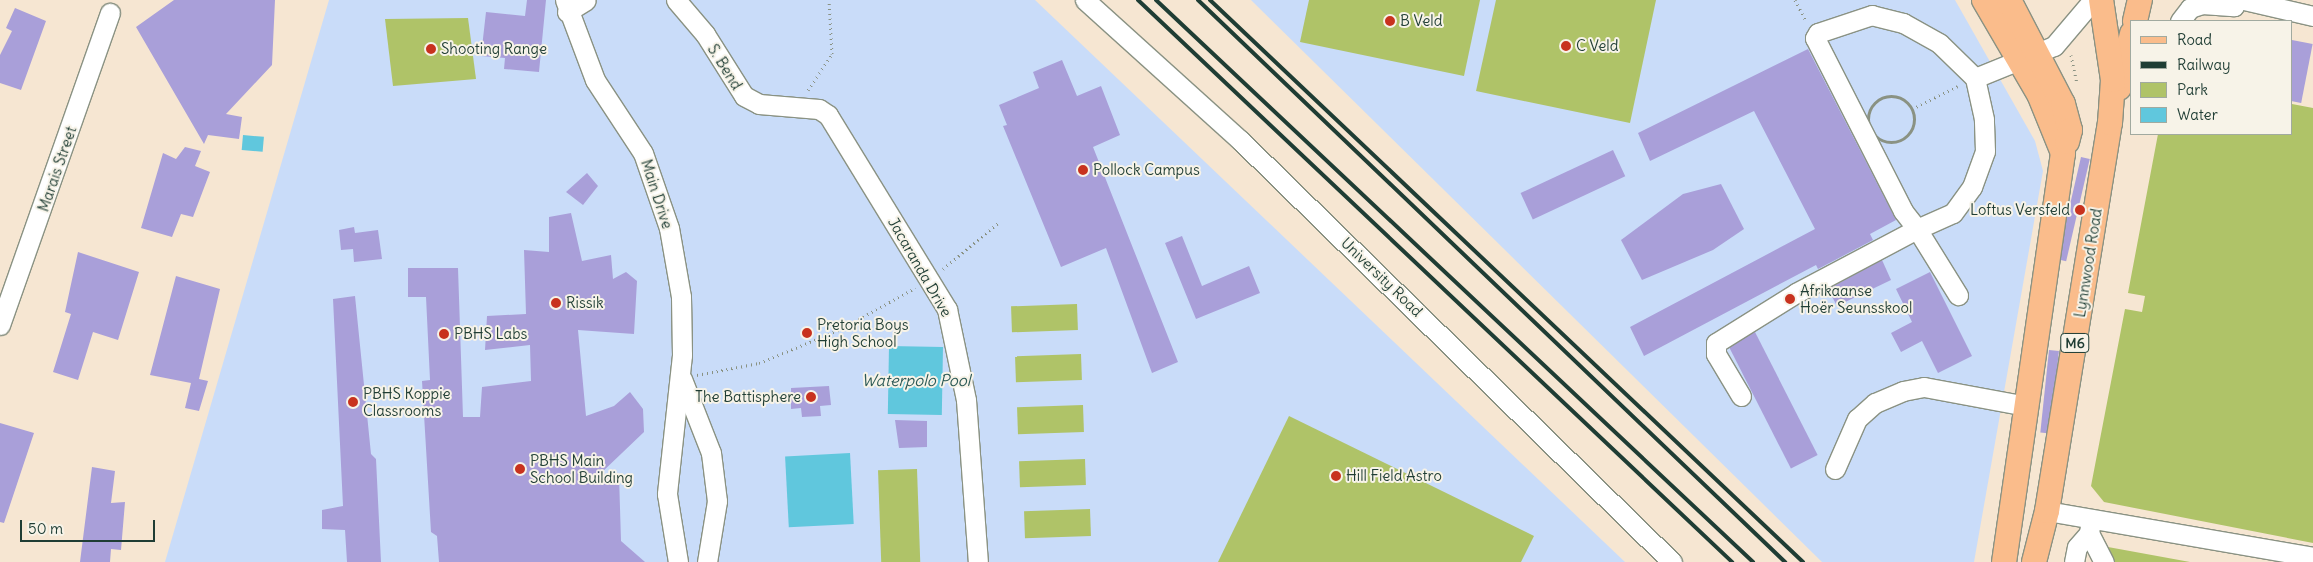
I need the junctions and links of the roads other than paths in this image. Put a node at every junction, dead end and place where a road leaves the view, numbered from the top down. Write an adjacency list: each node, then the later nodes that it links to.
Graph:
1 (586, 0): 10 (street)
2 (676, 0): 20 (street, S. Bend)
3 (1085, 0): 35 (street, University Road)
4 (1984, 0): 17 (main road, M6)
5 (1998, 0): 17 (street)
6 (2009, 0): 17 (main road)
7 (2095, 0): 17 (street); 19 (street, Lynnwood Road)
8 (2101, 0): 19 (main road, Lynnwood Road / M6)
9 (2140, 0): 14 (main road)
10 (566, 6): 25 (street, Main Drive)
11 (2236, 7): 13 (street); 15 (street)
12 (110, 13): 24 (street, Marais Street)
13 (2313, 16)
14 (2135, 20)
15 (2181, 20)
16 (2130, 42): 21 (main road)
17 (2028, 57): 18 (street); 27 (main road, M6)
18 (1975, 78): 22 (street); 22 (street)
19 (2113, 80): 21 (main road, Lynnwood Road / M6)
20 (791, 106): 34 (street, Jacaranda Drive)
21 (2110, 123): 29 (main road, Lynnwood Road / M6)
22 (1917, 229): 23 (street); 26 (street)
23 (1958, 295)
24 (0, 325)
25 (681, 378): 32 (street, Main Drive); 33 (street, Main Drive)
26 (1741, 396)
27 (2027, 406): 28 (street); 36 (main road, M6)
28 (1835, 468)
29 (2047, 511): 30 (street); 37 (main road, Lynnwood Road / M6)
30 (2090, 526): 31 (street); 38 (street); 39 (street)
31 (2313, 557)
32 (678, 562)
33 (707, 562)
34 (978, 562)
35 (1672, 562)
36 (2004, 562)
37 (2034, 562)
38 (2074, 562)
39 (2104, 562)

